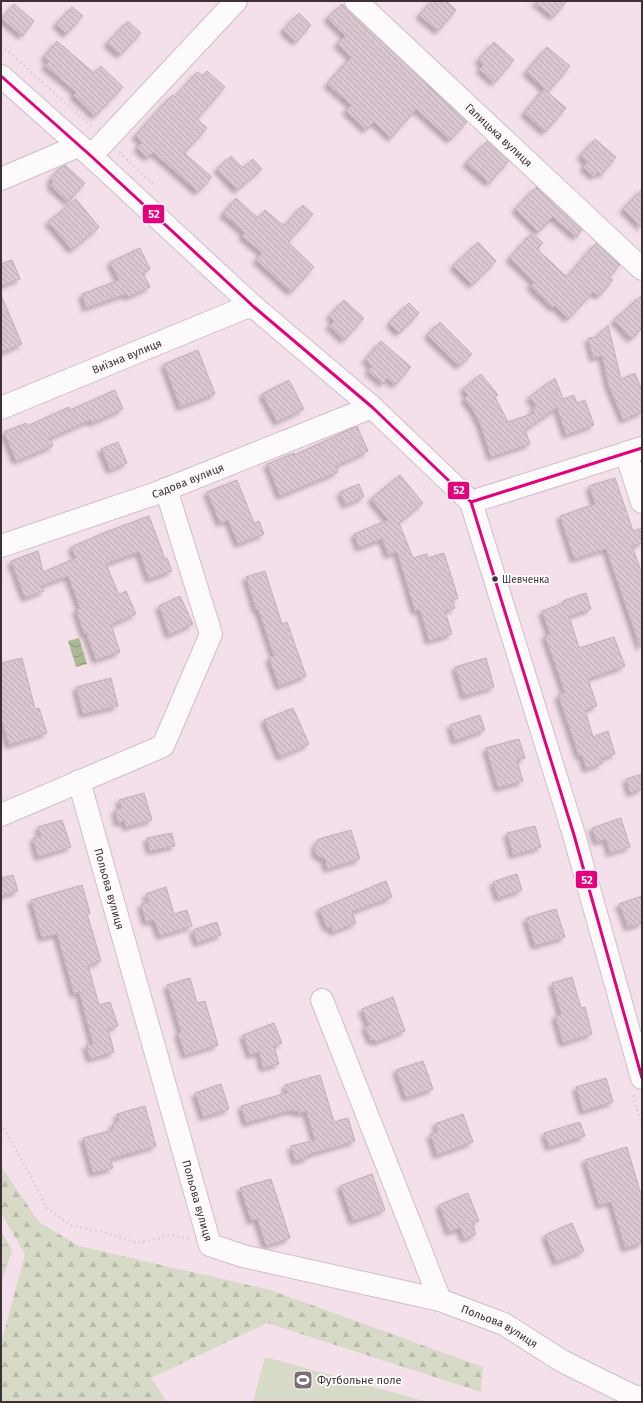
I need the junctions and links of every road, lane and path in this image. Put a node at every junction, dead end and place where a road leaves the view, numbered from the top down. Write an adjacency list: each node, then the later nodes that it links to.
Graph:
1 (236, 1): 5 (street)
2 (356, 1): 9 (street, Галицька вулиця)
3 (1, 45): 5 (path)
4 (1, 76): 6 (street)
5 (106, 140): 6 (street); 8 (path)
6 (84, 151): 7 (street); 10 (street)
7 (1, 179)
8 (158, 189)
9 (642, 269)
10 (254, 307): 11 (street); 12 (street, Виїзна вулиця)
11 (372, 407): 14 (street, Садова вулиця); 15 (street)
12 (1, 408)
13 (634, 451): 15 (street); 16 (street)
14 (166, 489): 17 (street, Садова вулиця); 18 (street)
15 (471, 502): 21 (street)
16 (642, 502)
17 (1, 546)
18 (79, 781): 19 (street); 24 (street, Польова вулиця)
19 (1, 815)
20 (322, 1000): 25 (street)
21 (636, 1084): 23 (path)
22 (1, 1124): 24 (path)
23 (642, 1127)
24 (210, 1245): 25 (street, Польова вулиця)
25 (440, 1300): 26 (street, Польова вулиця)
26 (642, 1398)

